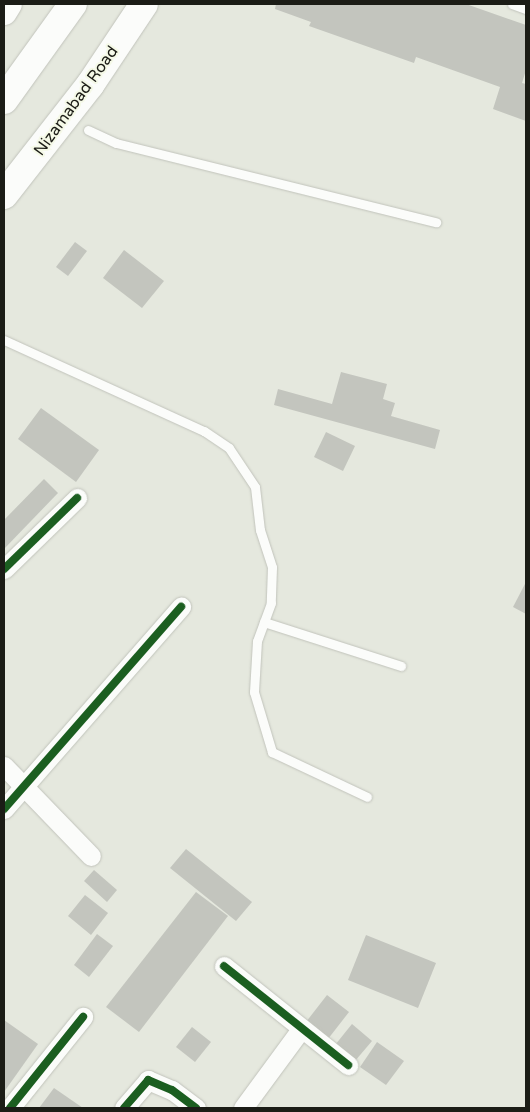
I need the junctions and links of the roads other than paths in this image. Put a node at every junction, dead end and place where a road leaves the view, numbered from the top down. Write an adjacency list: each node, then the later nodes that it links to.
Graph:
1 (9, 4): 6 (main road)
2 (73, 4): 7 (highway)
3 (144, 4): 9 (highway, Nizamabad Road)
4 (512, 4): 5 (lane)
5 (526, 9)
6 (4, 12)
7 (4, 100)
8 (88, 130): 10 (lane)
9 (4, 195)
10 (436, 222)
11 (4, 340): 15 (lane)
12 (77, 498): 13 (street)
13 (4, 569)
14 (181, 607): 18 (street)
15 (264, 622): 16 (lane); 19 (lane)
16 (401, 666)
17 (4, 766): 18 (street)
18 (24, 786): 20 (street); 21 (street)
19 (367, 797)
20 (4, 809)
21 (91, 856)
22 (224, 966): 24 (street)
23 (83, 1017): 26 (street)
24 (301, 1029): 25 (street); 29 (street)
25 (348, 1065)
26 (10, 1108)
27 (124, 1108): 28 (street)
28 (196, 1108)
29 (243, 1108)

